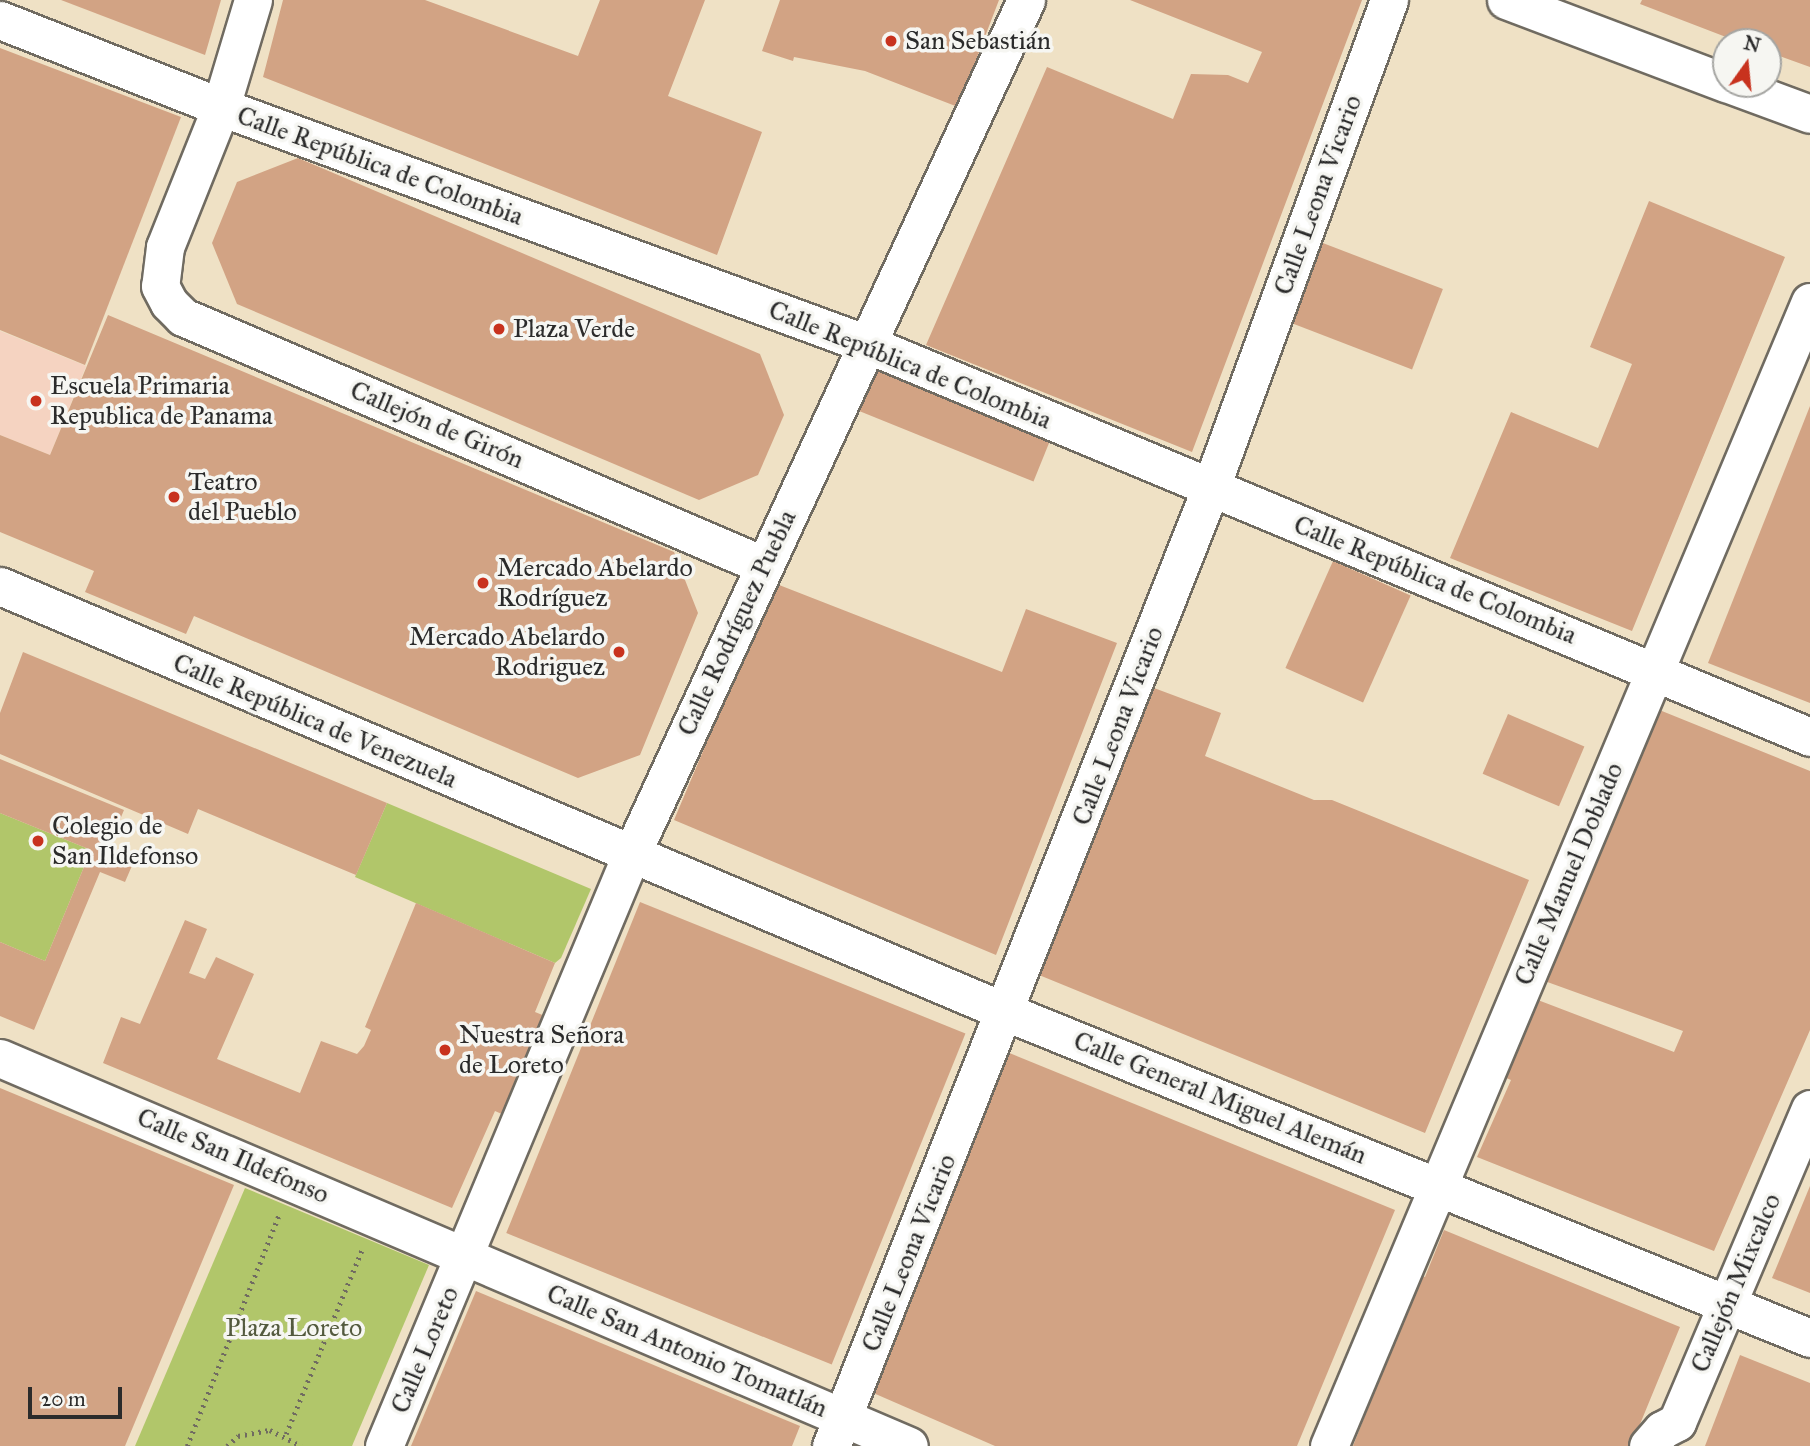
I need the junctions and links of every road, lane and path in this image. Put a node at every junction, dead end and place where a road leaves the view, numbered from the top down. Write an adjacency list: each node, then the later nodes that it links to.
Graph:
1 (253, 0): 8 (street, Callejón de Girón)
2 (1026, 0): 11 (street, Calle Rodríguez Puebla)
3 (1389, 0): 12 (street, Calle Leona Vicario)
4 (1506, 0): 6 (street)
5 (0, 20): 8 (street, Calle República de Colombia)
6 (1712, 77)
7 (1768, 98): 9 (street)
8 (222, 107): 11 (street, Calle República de Colombia); 13 (street, Callejón de Girón)
9 (1810, 114)
10 (1810, 302): 15 (street, Calle Manuel Doblado)
11 (867, 344): 12 (street, Calle República de Colombia); 13 (street, Calle Rodríguez Puebla)
12 (1211, 487): 15 (street, Calle República de Colombia); 18 (street, Calle Leona Vicario)
13 (763, 565): 17 (street, Calle Rodríguez Puebla)
14 (0, 586): 17 (street, Calle República de Venezuela)
15 (1654, 670): 16 (street, Calle República de Colombia); 22 (street, Calle Manuel Doblado)
16 (1810, 737)
17 (631, 855): 18 (street, Calle General Miguel Alemán); 24 (street, Calle Rodríguez Puebla)
18 (1006, 1012): 22 (street, Calle General Miguel Alemán); 27 (street, Calle Leona Vicario)
19 (0, 1058): 21 (street, Calle San Ildefonso)
20 (1810, 1109): 25 (street, Callejón Mixcalco)
21 (292, 1181): 23 (street, Calle San Ildefonso); 29 (path)
22 (1440, 1186): 25 (street, Calle General Miguel Alemán); 34 (street, Calle Manuel Doblado)
23 (375, 1217): 24 (street, Calle San Ildefonso); 28 (path)
24 (466, 1255): 27 (street, Calle San Antonio Tomatlán); 32 (street, Calle Loreto)
25 (1726, 1303): 26 (street, Calle General Miguel Alemán); 35 (street, Callejón Mixcalco)
26 (1810, 1338)
27 (837, 1432): 33 (street, Calle San Antonio Tomatlán)
28 (286, 1434): 30 (path); 31 (path)
29 (187, 1446)
30 (228, 1446)
31 (300, 1446)
32 (384, 1446)
33 (909, 1446)
34 (1329, 1446)
35 (1648, 1446)

